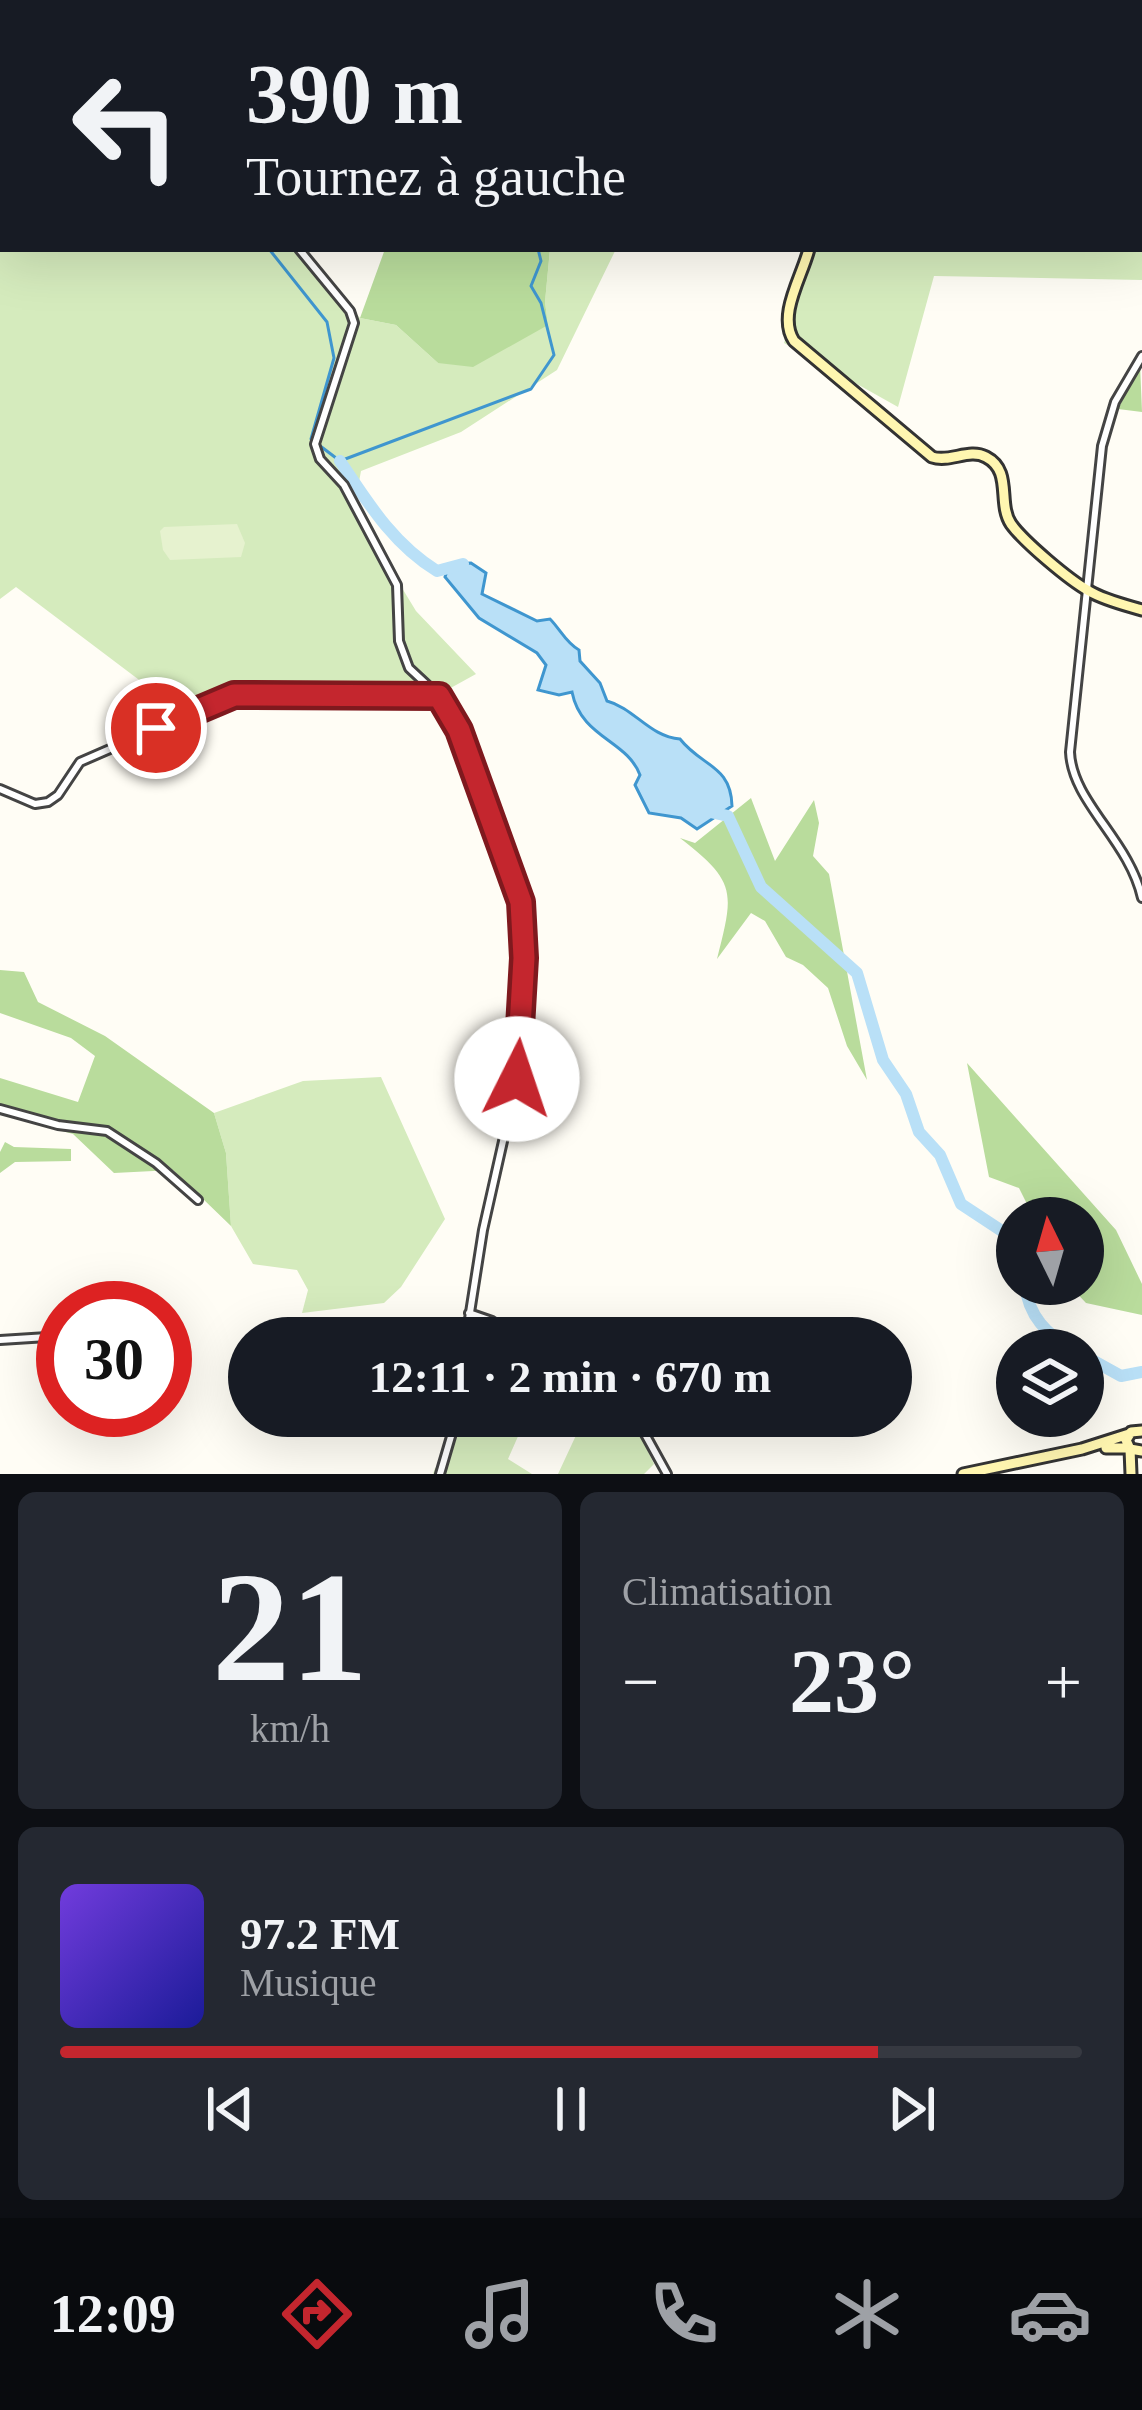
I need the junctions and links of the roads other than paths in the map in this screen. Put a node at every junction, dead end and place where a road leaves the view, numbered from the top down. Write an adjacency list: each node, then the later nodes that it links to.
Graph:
1 (301, 252): 6 (street)
2 (808, 252): 4 (street)
3 (1142, 356): 4 (street)
4 (1086, 589): 5 (street); 8 (street)
5 (1142, 610)
6 (436, 694): 7 (street); 11 (street)
7 (0, 789)
8 (1142, 898)
9 (0, 1109): 10 (street)
10 (198, 1200)
11 (469, 1313): 12 (street); 13 (street)
12 (469, 1317)
13 (480, 1317)
14 (36, 1338): 15 (street)
15 (0, 1340)
16 (1142, 1430): 17 (street)
17 (1129, 1434): 20 (street); 21 (street)
18 (451, 1437): 22 (street)
19 (647, 1437): 23 (street)
20 (1082, 1449): 21 (street); 24 (street)
21 (1136, 1451): 25 (street)
22 (440, 1474)
23 (668, 1474)
24 (963, 1474)
25 (1134, 1474)

